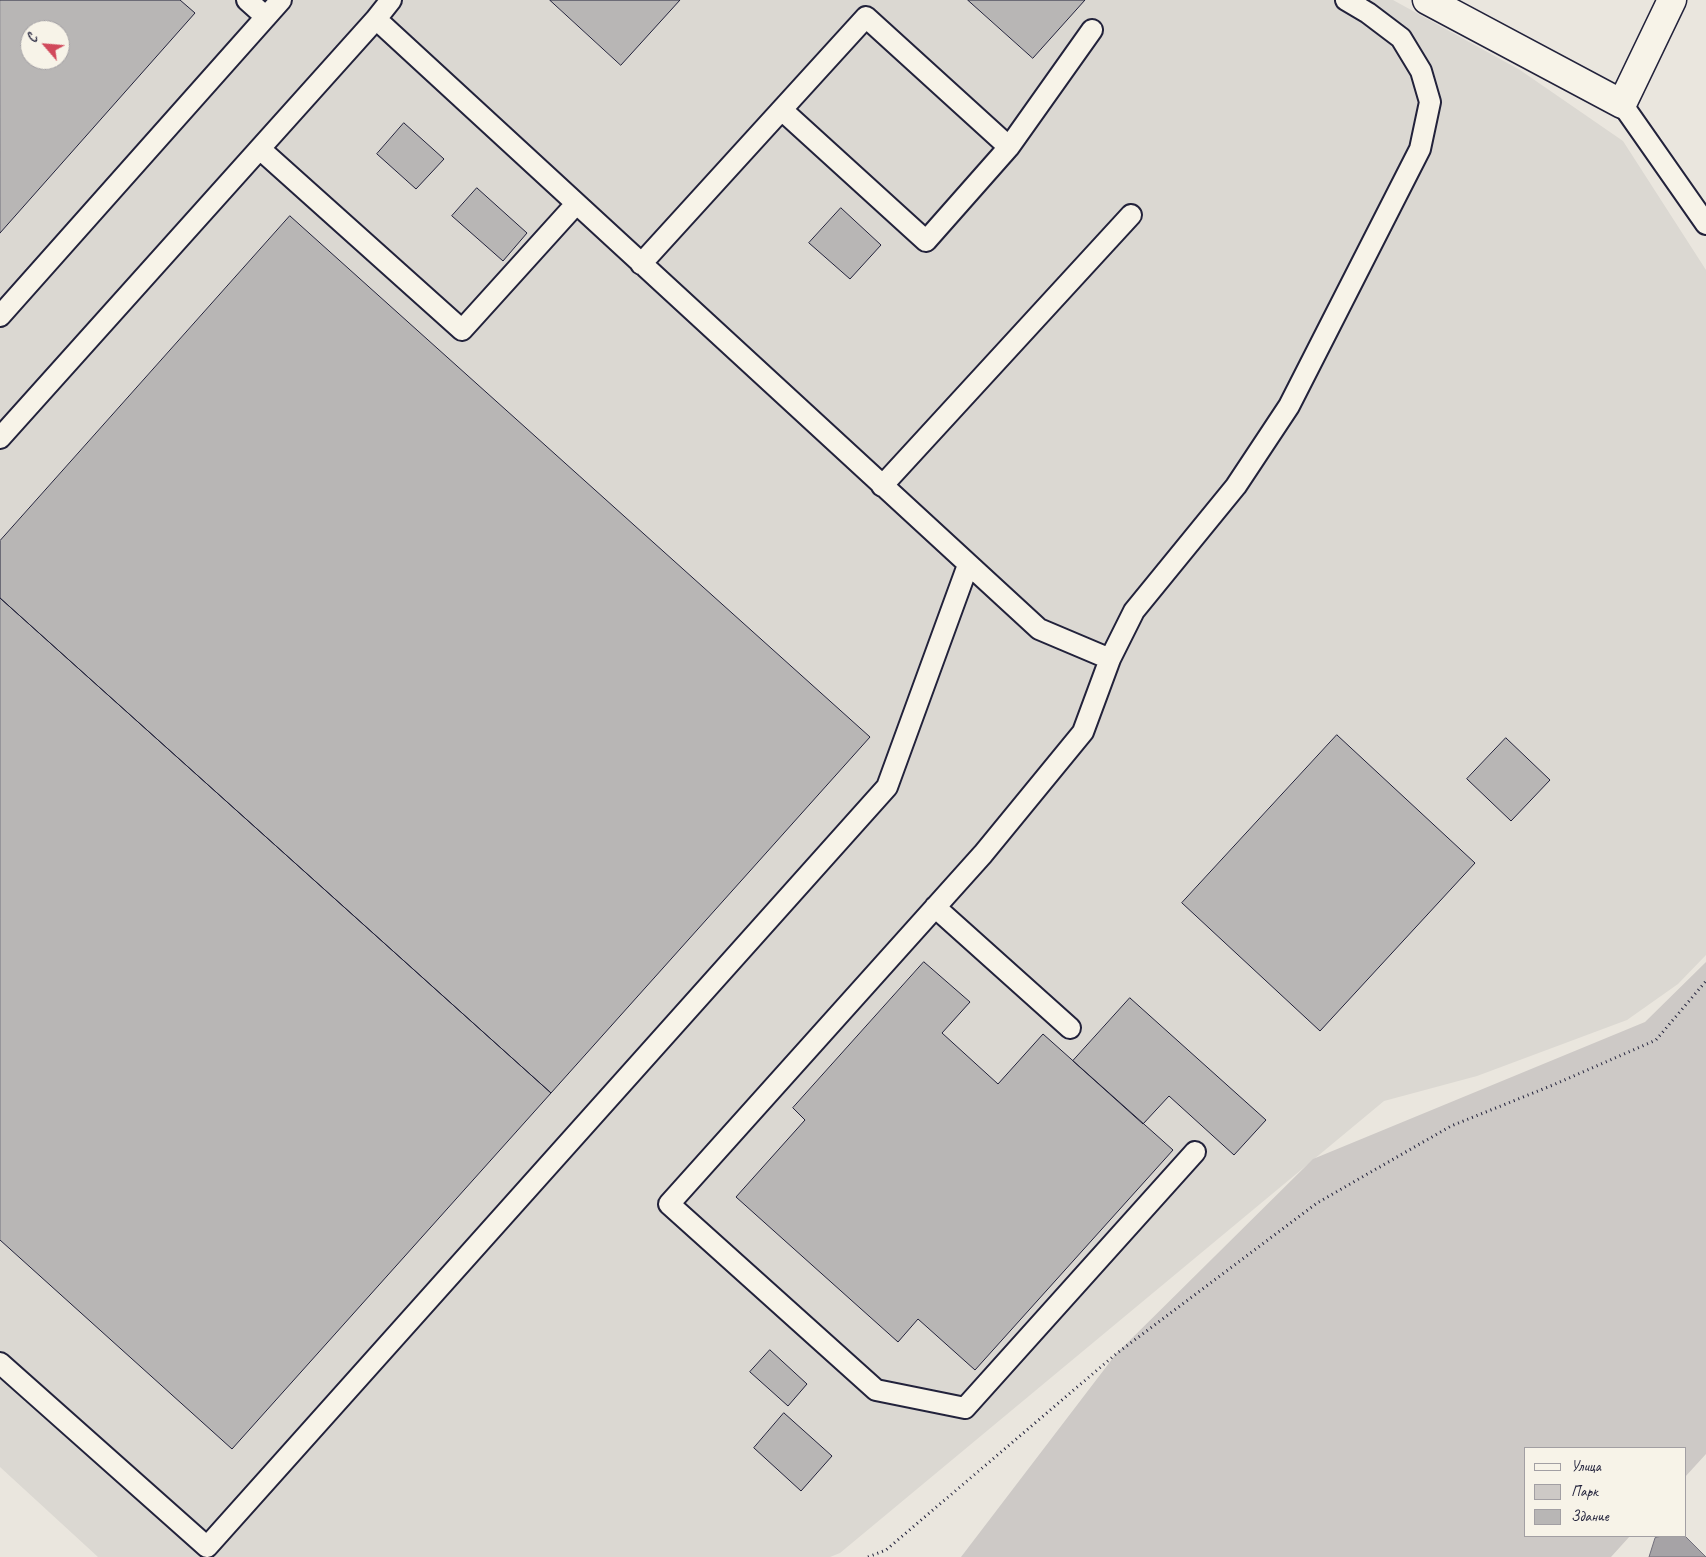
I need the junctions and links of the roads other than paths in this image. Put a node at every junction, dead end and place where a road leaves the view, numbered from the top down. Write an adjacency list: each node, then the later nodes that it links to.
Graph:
1 (246, 0): 8 (lane)
2 (281, 0): 8 (lane)
3 (391, 0): 9 (lane)
4 (1346, 0): 23 (lane)
5 (1427, 0): 11 (street)
6 (1672, 0): 11 (street)
7 (868, 8): 12 (lane); 13 (lane)
8 (266, 17): 19 (lane)
9 (376, 19): 14 (lane); 15 (lane)
10 (1092, 30): 13 (lane)
11 (1622, 104): 17 (lane)
12 (782, 110): 13 (lane); 18 (lane)
13 (1009, 147)
14 (260, 148): 15 (lane); 20 (lane)
15 (576, 204): 18 (lane)
16 (1131, 215): 21 (lane)
17 (1706, 224)
18 (641, 264): 21 (lane)
19 (0, 316)
20 (0, 438)
21 (882, 486): 22 (lane)
22 (968, 565): 23 (lane); 27 (lane)
23 (1110, 659): 24 (lane)
24 (935, 907): 25 (lane); 26 (lane)
25 (1070, 1028)
26 (1195, 1152)
27 (0, 1364)

